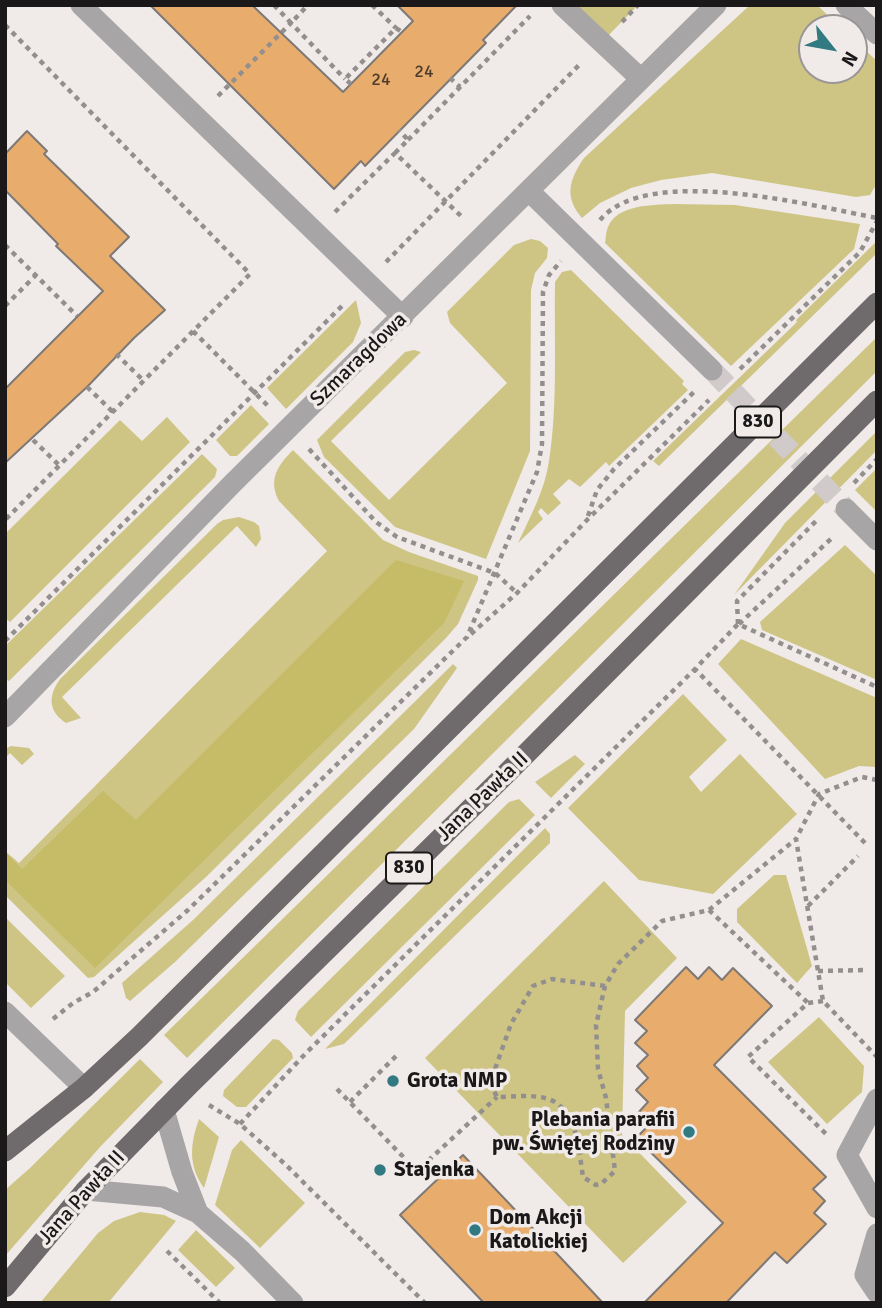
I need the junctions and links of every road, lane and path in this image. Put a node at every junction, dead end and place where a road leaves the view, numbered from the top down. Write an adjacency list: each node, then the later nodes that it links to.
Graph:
1 (82, 5): 40 (street)
2 (274, 5): 10 (path)
3 (308, 5): 10 (path)
4 (372, 5): 12 (path)
5 (562, 5): 15 (street)
6 (638, 5): 15 (path)
7 (716, 5): 18 (street, Szmaragdowa)
8 (846, 5): 14 (street)
9 (530, 16): 20 (path)
10 (291, 23): 17 (path); 21 (path)
11 (5, 25): 41 (path)
12 (396, 28): 13 (path); 17 (path)
13 (402, 32)
14 (877, 34)
15 (601, 42): 18 (street); 26 (path)
16 (450, 78): 20 (path)
17 (345, 79): 19 (path)
18 (641, 79): 25 (street, Szmaragdowa)
19 (351, 84)
20 (460, 87): 23 (path)
21 (211, 103)
22 (399, 130): 23 (path)
23 (408, 140): 24 (path)
24 (395, 153): 26 (path); 27 (path)
25 (529, 191): 40 (street, Szmaragdowa); 43 (street)
26 (446, 202): 30 (path); 33 (path)
27 (335, 212)
28 (877, 219): 29 (path); 39 (path)
29 (598, 221)
30 (470, 224)
31 (5, 245): 34 (path)
32 (566, 258): 61 (path)
33 (379, 270)
34 (36, 275): 37 (path); 38 (path)
35 (354, 295): 47 (path)
36 (877, 303): 85 (main road, 830)
37 (5, 306)
38 (78, 316)
39 (793, 316)
40 (403, 317): 50 (street, Szmaragdowa)
41 (193, 331): 44 (path); 47 (path)
42 (116, 354): 44 (path)
43 (712, 370)
44 (144, 381): 49 (path)
45 (87, 387): 49 (path)
46 (698, 388): 58 (path)
47 (254, 393): 50 (path); 65 (path)
48 (877, 401): 91 (main road, Jana Pawła II / 830)
49 (113, 412): 54 (path)
50 (290, 427): 61 (path); 68 (street, Szmaragdowa)
51 (33, 440): 54 (path)
52 (649, 459): 58 (path)
53 (877, 459): 55 (path)
54 (59, 465): 57 (path)
55 (847, 498): 60 (street)
56 (821, 516): 63 (path)
57 (6, 518)
58 (587, 520): 62 (path)
59 (833, 536): 63 (path)
60 (877, 540)
61 (495, 573): 62 (path); 64 (path)
62 (517, 593): 64 (path)
63 (738, 624): 66 (path); 67 (path)
64 (467, 637): 82 (path)
65 (5, 641)
66 (695, 669): 70 (path); 92 (path)
67 (877, 687)
68 (5, 717)
69 (877, 780): 70 (path)
70 (819, 794): 71 (path); 72 (path)
71 (796, 839): 74 (path); 75 (path)
72 (864, 843)
73 (858, 856): 74 (path)
74 (807, 906): 77 (path)
75 (709, 910): 78 (path); 80 (path)
76 (868, 970): 77 (path)
77 (818, 971): 79 (path)
78 (605, 986): 87 (path); 87 (path)
79 (823, 1001): 80 (path); 84 (path)
80 (807, 1003): 94 (path)
81 (5, 1012): 85 (street)
82 (49, 1022)
83 (400, 1053): 89 (path)
84 (877, 1058)
85 (84, 1088): 93 (main road, 830)
86 (337, 1089): 89 (path)
87 (497, 1097): 89 (path)
88 (877, 1099): 94 (street)
89 (350, 1102)
90 (208, 1104): 92 (path)
91 (164, 1110): 95 (main road, Jana Pawła II / 830); 97 (street)
92 (240, 1124): 104 (path)
93 (5, 1151)
94 (848, 1155): 96 (street)
95 (86, 1190): 97 (street); 100 (main road, Jana Pawła II / 830)
96 (877, 1208)
97 (198, 1213): 103 (street)
98 (877, 1234): 101 (street)
99 (167, 1251): 102 (path)
100 (5, 1287)
101 (877, 1293)
102 (220, 1303)
103 (293, 1303)
104 (425, 1303)

